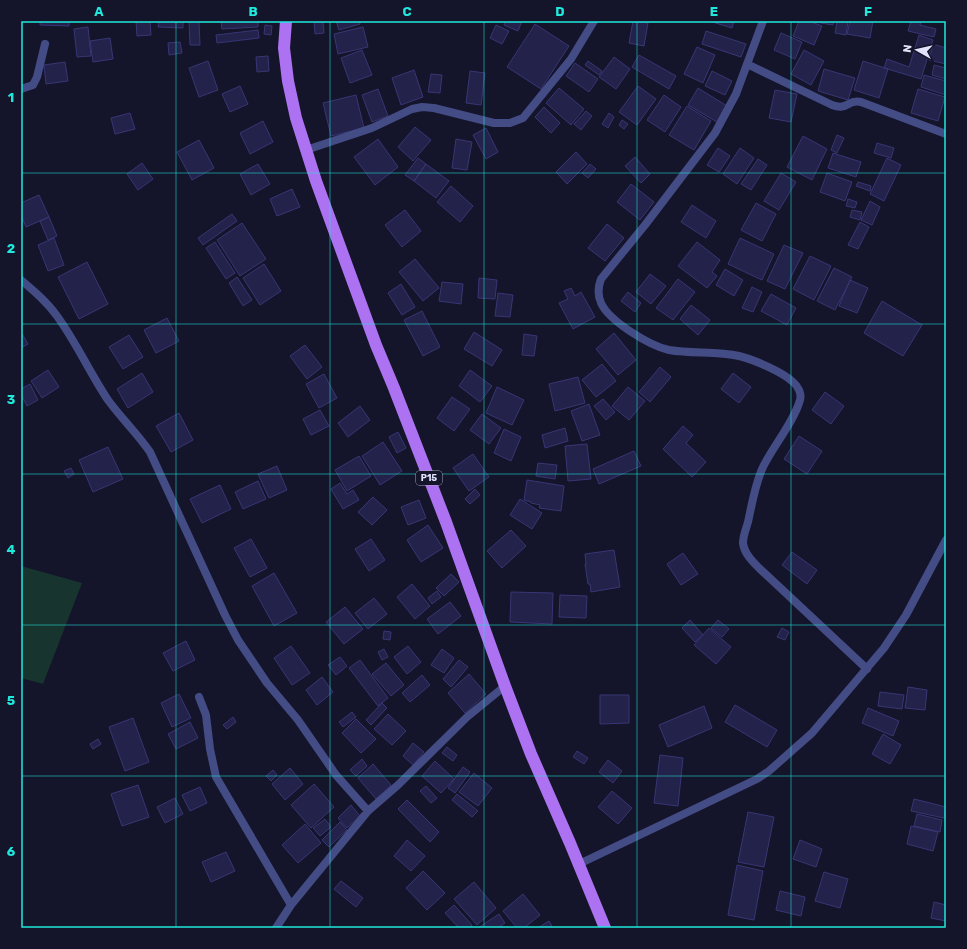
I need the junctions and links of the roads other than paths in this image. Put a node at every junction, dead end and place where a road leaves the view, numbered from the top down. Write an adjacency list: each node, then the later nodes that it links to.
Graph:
1 (286, 21): 8 (main road, P15)
2 (594, 21): 8 (street)
3 (763, 21): 5 (street)
4 (45, 44): 6 (street)
5 (747, 64): 7 (street); 11 (street)
6 (21, 89)
7 (946, 134)
8 (306, 150): 12 (main road, P15)
9 (21, 280): 14 (street)
10 (946, 540): 11 (street)
11 (867, 668): 15 (street)
12 (505, 686): 14 (street); 15 (main road, P15)
13 (200, 697): 16 (street)
14 (368, 811): 16 (street)
15 (579, 864): 18 (main road, P15)
16 (292, 905): 17 (street)
17 (276, 928)
18 (605, 928)

